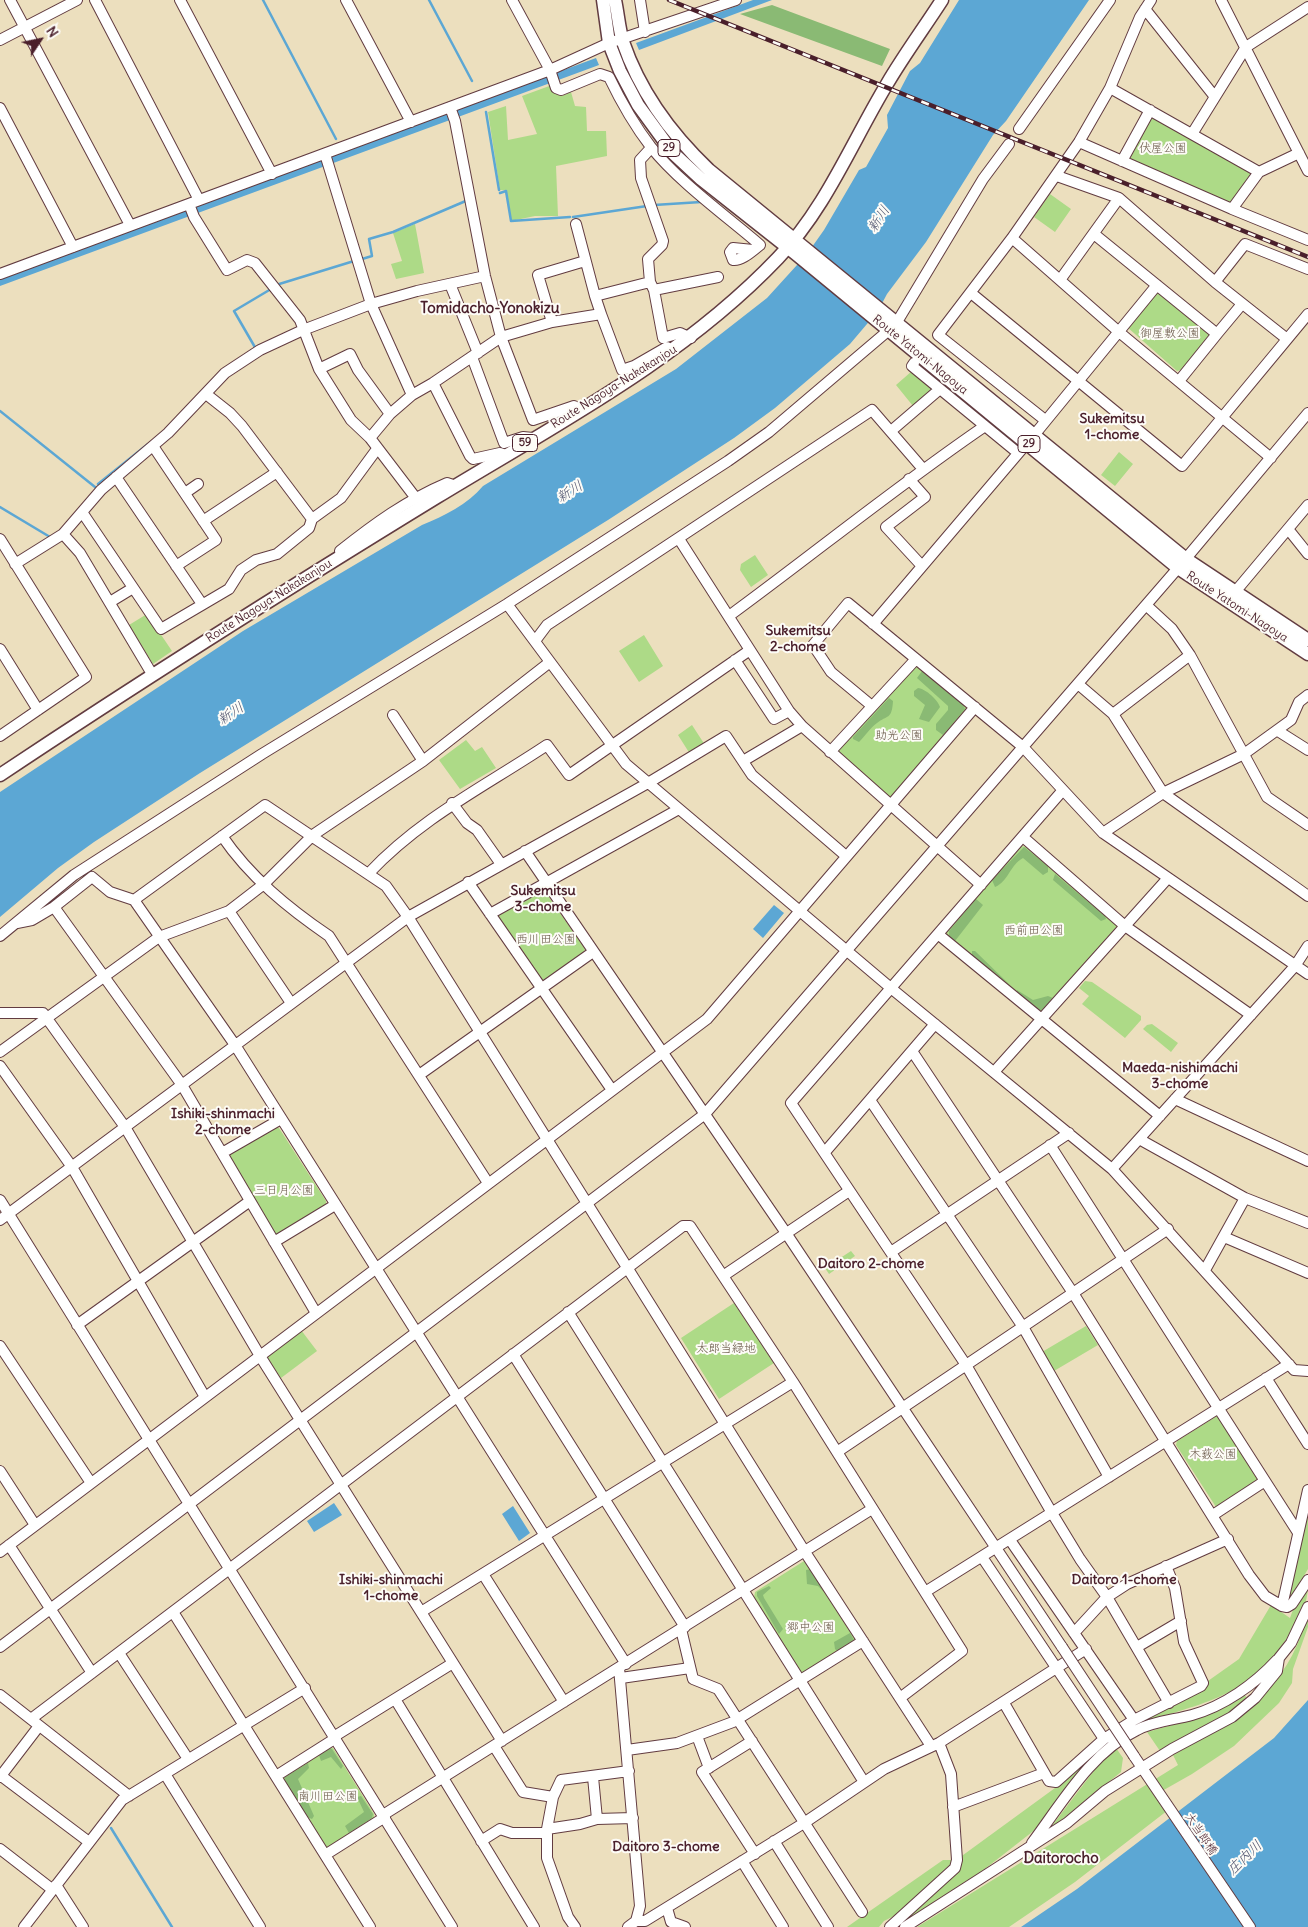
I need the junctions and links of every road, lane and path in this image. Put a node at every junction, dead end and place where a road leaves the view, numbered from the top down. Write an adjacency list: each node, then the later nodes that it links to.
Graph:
1 (10, 0): 16 (street)
2 (77, 0): 16 (street)
3 (95, 0): 42 (street)
4 (180, 0): 39 (street)
5 (346, 0): 28 (street)
6 (512, 0): 22 (street)
7 (603, 0): 20 (main road, Route Yatomi-Nagoya / 29)
8 (615, 0): 19 (main road, Route Yatomi-Nagoya / 29)
9 (640, 0): 17 (street)
10 (736, 0): 17 (street)
11 (942, 0): 49 (main road, Route Nagoya-Nakakanjou / 59)
12 (1110, 0): 29 (street)
13 (1221, 0): 21 (street)
14 (1148, 4): 23 (street); 24 (street)
15 (1305, 8): 21 (street)
16 (25, 27): 18 (street); 45 (street)
17 (645, 32): 19 (street)
18 (0, 40)
19 (622, 40): 20 (street); 49 (main road, Route Yatomi-Nagoya / 29)
20 (609, 43): 22 (street); 49 (main road, Route Yatomi-Nagoya / 29)
21 (1246, 47): 24 (street); 34 (street)
22 (551, 75): 26 (street); 33 (street)
23 (1110, 88): 27 (street); 31 (street)
24 (1215, 97): 30 (street)
25 (0, 108): 50 (street)
26 (450, 109): 28 (street); 55 (street)
27 (1150, 110): 30 (street); 36 (street)
28 (411, 122): 35 (street)
29 (1019, 129)
30 (1192, 134): 38 (street)
31 (1079, 142): 36 (street); 40 (street)
32 (1009, 144): 69 (street)
33 (651, 148): 51 (street); 61 (street)
34 (1299, 153): 37 (street); 38 (street)
35 (326, 159): 39 (street); 64 (street)
36 (1122, 161): 43 (street)
37 (1308, 171)
38 (1259, 172): 43 (street)
39 (272, 174): 42 (street)
40 (1057, 176): 41 (street); 47 (street)
41 (1119, 198): 46 (street); 58 (street)
42 (193, 204): 45 (street); 70 (street)
43 (1232, 209): 48 (street)
44 (576, 224): 52 (street)
45 (130, 225): 50 (street)
46 (1094, 234): 57 (street); 60 (street)
47 (1012, 238): 57 (street); 62 (street)
48 (1308, 240)
49 (795, 246): 69 (main road, Route Yatomi-Nagoya / 29); 74 (main road, Route Nagoya-Nakakanjou / 59)
50 (73, 247): 54 (street)
51 (753, 250)
52 (585, 261): 63 (street); 68 (street)
53 (1308, 270): 58 (street)
54 (0, 274)
55 (485, 276): 59 (street); 73 (street)
56 (718, 276): 61 (street)
57 (1060, 280): 71 (street)
58 (1215, 282): 65 (street)
59 (450, 284): 64 (street); 76 (street)
60 (1157, 285): 71 (street); 72 (street)
61 (652, 286): 63 (street); 74 (street)
62 (971, 292): 79 (street); 89 (street)
63 (595, 296): 66 (street)
64 (371, 304): 70 (street); 84 (street)
65 (1242, 304): 72 (street); 75 (street)
66 (601, 314): 68 (street); 74 (street)
67 (1308, 314): 75 (street)
68 (552, 322): 73 (street)
69 (893, 326): 94 (main road, Route Yatomi-Nagoya / 29); 125 (street)
70 (304, 330): 78 (street); 83 (street)
71 (1119, 332): 79 (street); 80 (street)
72 (1217, 334): 80 (street)
73 (501, 337): 76 (street); 85 (street)
74 (690, 338): 85 (main road, Route Nagoya-Nakakanjou / 59)
75 (1287, 339): 88 (street)
76 (475, 355): 81 (street); 93 (street)
77 (914, 363): 82 (street)
78 (319, 369): 87 (street); 92 (street)
79 (1078, 381): 88 (street); 89 (street)
80 (1179, 381): 88 (street)
81 (433, 383): 84 (street); 97 (street)
82 (940, 389): 90 (street); 91 (street)
83 (206, 394): 95 (street); 100 (street)
84 (412, 395): 87 (street)
85 (580, 409): 93 (main road, Route Nagoya-Nakakanjou / 59)
86 (1308, 413): 98 (street)
87 (390, 414): 92 (street)
88 (1222, 418): 98 (street)
89 (1045, 420): 94 (street)
90 (985, 426): 94 (street); 99 (street)
91 (891, 431): 99 (street); 114 (street)
92 (370, 438): 96 (street)
93 (533, 438): 97 (main road, Route Nagoya-Nakakanjou / 59)
94 (1027, 443): 118 (main road, Route Yatomi-Nagoya / 29); 120 (street)
95 (153, 446): 101 (street); 105 (street)
96 (377, 449): 106 (street); 109 (street)
97 (506, 455): 104 (main road, Route Nagoya-Nakakanjou / 59)
98 (1271, 458): 118 (street)
99 (923, 468): 102 (street)
100 (276, 472): 109 (street); 110 (street)
101 (116, 477): 108 (street); 119 (street)
102 (910, 479): 120 (street); 127 (street)
103 (198, 484): 105 (street)
104 (456, 486): 106 (street); 116 (main road, Route Nagoya-Nakakanjou / 59)
105 (184, 493): 110 (street)
106 (415, 497): 116 (street)
107 (1308, 505): 111 (street)
108 (82, 512): 112 (street); 121 (street)
109 (312, 519): 124 (street)
110 (203, 521): 119 (street)
111 (1288, 529): 115 (street); 122 (street)
112 (63, 534): 117 (street); 123 (street)
113 (0, 539): 117 (street)
114 (679, 539): 127 (street); 130 (street)
115 (1308, 554)
116 (336, 559): 138 (main road, Route Nagoya-Nakakanjou / 59)
117 (16, 564): 143 (street)
118 (1182, 564): 122 (main road, Route Yatomi-Nagoya / 29); 126 (street); 133 (main road, Route Yatomi-Nagoya / 29)
119 (176, 566): 124 (street)
120 (922, 566): 128 (street)
121 (133, 588): 123 (street); 124 (street)
122 (1235, 592): 129 (main road, Route Yatomi-Nagoya / 29)
123 (110, 602): 138 (street)
124 (202, 604)
125 (507, 604): 130 (street); 186 (street)
126 (1146, 606): 134 (street); 139 (street)
127 (729, 616): 132 (street)
128 (873, 624): 135 (street); 141 (street)
129 (1308, 640)
130 (535, 641): 137 (street)
131 (0, 649): 143 (street)
132 (750, 650): 136 (street); 144 (street)
133 (1308, 654)
134 (1190, 656): 145 (street); 154 (street)
135 (916, 659): 141 (street); 142 (street)
136 (735, 660): 144 (street); 150 (street)
137 (550, 662): 150 (street); 155 (street)
138 (152, 674): 157 (main road, Route Nagoya-Nakakanjou / 59)
139 (1078, 684): 145 (street); 151 (street)
140 (1308, 695): 148 (street)
141 (872, 706): 153 (street)
142 (975, 707): 151 (street); 162 (street)
143 (38, 710): 149 (street)
144 (789, 711): 147 (street)
145 (1113, 714): 160 (street)
146 (393, 715): 155 (street)
147 (802, 726): 153 (street); 156 (street)
148 (1278, 731): 152 (street); 154 (street)
149 (0, 736)
150 (612, 745): 158 (street); 161 (street)
151 (1023, 747): 159 (street); 169 (street)
152 (1308, 750)
153 (830, 752): 162 (street)
154 (1244, 754): 160 (street); 164 (street)
155 (423, 761): 167 (street)
156 (743, 761): 158 (street); 171 (street)
157 (0, 776)
158 (648, 783): 163 (street); 170 (street)
159 (1063, 790): 165 (street); 168 (street)
160 (1163, 793): 165 (street); 179 (street)
161 (452, 803): 172 (street); 173 (street)
162 (890, 806): 169 (street); 171 (street)
163 (680, 809): 176 (street); 182 (street)
164 (1308, 825)
165 (1103, 833): 174 (street)
166 (222, 836): 167 (street); 177 (street); 180 (street)
167 (313, 836): 173 (street); 177 (street)
168 (1022, 837): 178 (street); 187 (street)
169 (937, 847): 178 (street); 192 (street)
170 (524, 851): 172 (street); 176 (street, 大当郎橋)
171 (846, 856): 182 (street)
172 (501, 864): 175 (street)
173 (369, 874): 185 (street)
174 (1168, 878): 187 (street); 195 (street)
175 (468, 882): 184 (street); 185 (street)
176 (546, 883): 184 (street); 193 (street, 大当郎橋)
177 (264, 884): 183 (street); 194 (street)
178 (981, 885): 188 (street)
179 (1308, 896)
180 (134, 900): 181 (street); 190 (street)
181 (54, 907): 186 (street); 197 (street)
182 (800, 910): 192 (street); 210 (street)
183 (229, 911): 190 (street); 200 (street)
184 (490, 914): 199 (street)
185 (408, 917): 194 (street); 206 (street)
186 (16, 923): 189 (street)
187 (1125, 926): 202 (street); 204 (street)
188 (939, 935): 198 (street); 204 (street)
189 (0, 936)
190 (159, 937): 197 (street); 207 (street)
191 (1308, 946): 195 (street)
192 (847, 950): 198 (street); 218 (street)
193 (593, 952): 199 (street); 210 (street, 大当郎橋)
194 (346, 962): 200 (street); 213 (street)
195 (1295, 966): 196 (street); 202 (street)
196 (1308, 974)
197 (104, 977): 203 (street); 214 (street)
198 (892, 989): 205 (street); 226 (street)
199 (542, 990): 206 (street); 215 (street)
200 (291, 1003): 207 (street)
201 (0, 1013): 203 (street)
202 (1251, 1015): 216 (street)
203 (46, 1018): 209 (street); 221 (street)
204 (1042, 1019): 212 (street); 219 (street)
205 (935, 1024): 208 (street); 212 (street)
206 (480, 1032): 213 (street); 223 (street)
207 (234, 1045): 214 (street); 220 (street)
208 (912, 1051): 217 (street); 231 (street)
209 (0, 1052)
210 (662, 1052): 215 (street); 218 (street, 大当郎橋)
211 (0, 1066): 229 (street)
212 (994, 1072): 222 (street)
213 (419, 1075): 232 (street)
214 (182, 1084): 221 (street); 227 (street)
215 (612, 1090): 223 (street)
216 (1175, 1099): 219 (street); 228 (street)
217 (870, 1100): 226 (street); 239 (street)
218 (705, 1114): 237 (street); 243 (street, 大当郎橋)
219 (1160, 1116): 224 (street)
220 (281, 1118): 227 (street); 238 (street)
221 (125, 1126): 229 (street); 245 (street)
222 (1069, 1133): 225 (street); 230 (street)
223 (548, 1139): 232 (street); 237 (street)
224 (1139, 1139): 230 (street); 234 (street)
225 (1050, 1145): 231 (street); 248 (street)
226 (825, 1152): 233 (street)
227 (222, 1153): 236 (street)
228 (1308, 1161)
229 (72, 1167): 240 (street); 254 (street)
230 (1112, 1169): 242 (street)
231 (998, 1180): 239 (street); 255 (street)
232 (488, 1183): 250 (street)
233 (849, 1191): 243 (street); 247 (street)
234 (1245, 1198): 241 (street); 244 (street)
235 (0, 1200): 240 (street)
236 (250, 1201): 245 (street); 246 (street)
237 (587, 1203): 249 (street); 260 (street)
238 (335, 1205): 246 (street); 250 (street)
239 (947, 1214): 247 (street); 259 (street)
240 (4, 1217): 258 (street)
241 (1308, 1223)
242 (1168, 1229): 248 (street); 251 (street)
243 (786, 1232): 253 (street); 271 (street, 大当郎橋)
244 (1224, 1237): 251 (street); 252 (street)
245 (193, 1242): 254 (street); 263 (street)
246 (274, 1242): 257 (street)
247 (891, 1252): 265 (street)
248 (1124, 1259): 255 (street); 272 (street)
249 (627, 1267): 253 (street); 256 (street); 274 (street)
250 (375, 1268): 257 (street); 260 (street)
251 (1205, 1270): 264 (street)
252 (1308, 1273)
253 (723, 1276): 268 (street)
254 (138, 1281): 258 (street); 269 (street)
255 (1073, 1293): 259 (street); 276 (street)
256 (568, 1312): 262 (street); 279 (street)
257 (316, 1313): 263 (street)
258 (77, 1324): 275 (street)
259 (1023, 1327): 265 (street); 281 (street)
260 (416, 1333): 270 (street); 273 (street)
261 (0, 1346): 283 (street)
262 (513, 1354): 270 (street); 286 (street)
263 (260, 1356): 269 (street); 273 (street)
264 (1288, 1364): 266 (street); 267 (street)
265 (966, 1366): 271 (street); 289 (street)
266 (1308, 1371)
267 (1266, 1378): 272 (street); 277 (street)
268 (792, 1382): 274 (street); 278 (street)
269 (205, 1397): 275 (street)
270 (457, 1397): 284 (street); 293 (street)
271 (903, 1408): 278 (street); 297 (street, 大当郎橋)
272 (1218, 1408): 276 (street); 282 (street)
273 (301, 1419): 284 (street); 287 (street)
274 (725, 1424): 279 (street); 299 (street)
275 (150, 1440): 283 (street); 287 (street)
276 (1166, 1441): 281 (street); 290 (street)
277 (1308, 1444)
278 (837, 1452): 288 (street)
279 (663, 1462): 286 (street); 305 (street)
280 (0, 1470): 291 (street)
281 (1109, 1477): 289 (street)
282 (1265, 1481): 290 (street); 292 (street)
283 (91, 1483): 291 (street)
284 (342, 1484): 302 (street); 312 (street)
285 (1308, 1490): 292 (street)
286 (604, 1499): 293 (street); 314 (street)
287 (190, 1504): 302 (street); 310 (street)
288 (872, 1509): 299 (street); 306 (street)
289 (1052, 1514): 294 (street); 307 (street)
290 (1213, 1515): 295 (street)
291 (36, 1525): 296 (street)
292 (1298, 1531): 308 (street)
293 (544, 1536): 303 (street); 325 (street)
294 (1010, 1540): 297 (street); 315 (street)
295 (1228, 1540): 301 (street); 308 (street)
296 (9, 1545): 298 (street); 310 (street)
297 (997, 1548): 300 (street); 349 (street, 大当郎橋, bridge)
298 (0, 1552)
299 (806, 1552): 305 (street); 316 (street)
300 (982, 1557): 306 (street); 324 (street)
301 (1166, 1566): 307 (street); 313 (street)
302 (230, 1569): 311 (street); 328 (street)
303 (483, 1574): 312 (street); 332 (street)
304 (1308, 1580): 308 (street)
305 (743, 1591): 314 (street); 327 (street)
306 (925, 1592): 330 (street)
307 (1107, 1597): 315 (street); 318 (street)
308 (1282, 1606)
309 (1308, 1607): 321 (street)
310 (50, 1609): 317 (street); 326 (street)
311 (173, 1612): 320 (street); 338 (street)
312 (421, 1612): 322 (street)
313 (1180, 1621): 318 (street); 334 (street)
314 (683, 1628): 323 (street); 325 (street)
315 (1074, 1633): 319 (street)
316 (864, 1642): 327 (street); 330 (street)
317 (0, 1647)
318 (1137, 1647): 334 (street)
319 (1086, 1649): 324 (street); 337 (street)
320 (119, 1653): 326 (street); 347 (street)
321 (1279, 1658): 349 (street); 370 (street)
322 (453, 1663): 331 (street); 344 (street)
323 (690, 1668): 325 (street); 336 (street)
324 (1057, 1669): 333 (street); 342 (street)
325 (622, 1670): 332 (street); 346 (street)
326 (92, 1673): 335 (street)
327 (800, 1680): 336 (street); 357 (street)
328 (304, 1688): 338 (street); 341 (street)
329 (0, 1695): 335 (street)
330 (900, 1698): 345 (street)
331 (395, 1699): 341 (street); 356 (street)
332 (564, 1702): 344 (street)
333 (1004, 1703): 345 (street); 351 (street)
334 (1169, 1703): 337 (street)
335 (31, 1719): 339 (street)
336 (738, 1719): 340 (street); 343 (street)
337 (1134, 1720): 342 (street)
338 (244, 1725): 347 (street); 354 (street)
339 (39, 1726): 353 (street); 358 (street)
340 (697, 1736): 346 (street); 348 (street)
341 (335, 1737): 354 (street); 361 (street)
342 (1104, 1739): 351 (street)
343 (752, 1741): 348 (street); 364 (street)
344 (498, 1743): 356 (street); 359 (street)
345 (935, 1744): 357 (street); 360 (street)
346 (627, 1750): 350 (street)
347 (188, 1760): 352 (street)
348 (709, 1768): 371 (street)
349 (1142, 1768): 370 (street); 390 (street, 大当郎橋)
350 (629, 1771): 355 (street); 362 (street)
351 (1044, 1773): 360 (street)
352 (165, 1774): 358 (street); 380 (street)
353 (0, 1776): 367 (street)
354 (276, 1776): 372 (street)
355 (593, 1777): 359 (street); 363 (street)
356 (443, 1778): 361 (street); 366 (street)
357 (864, 1782): 364 (street)
358 (129, 1796): 367 (street)
359 (553, 1797): 365 (street)
360 (953, 1807): 388 (street)
361 (384, 1816): 372 (street); 382 (street)
362 (633, 1818): 363 (street); 377 (street)
363 (597, 1819): 365 (street)
364 (804, 1823): 368 (street); 376 (street)
365 (547, 1831): 366 (street); 384 (street)
366 (482, 1841): 383 (street)
367 (90, 1842): 374 (street)
368 (774, 1842): 371 (street); 387 (street)
369 (0, 1849): 374 (street)
370 (1027, 1849): 389 (street)
371 (755, 1854): 373 (street)
372 (325, 1855): 381 (street)
373 (742, 1861): 375 (street); 386 (street)
374 (55, 1888): 378 (street); 379 (street)
375 (667, 1908): 377 (street); 385 (street)
376 (862, 1912)
377 (632, 1924)
378 (24, 1927)
379 (83, 1927)
380 (260, 1927)
381 (370, 1927)
382 (452, 1927)
383 (534, 1927)
384 (575, 1927)
385 (685, 1927)
386 (783, 1927)
387 (828, 1927)
388 (890, 1927)
389 (905, 1927)
390 (1250, 1927)

